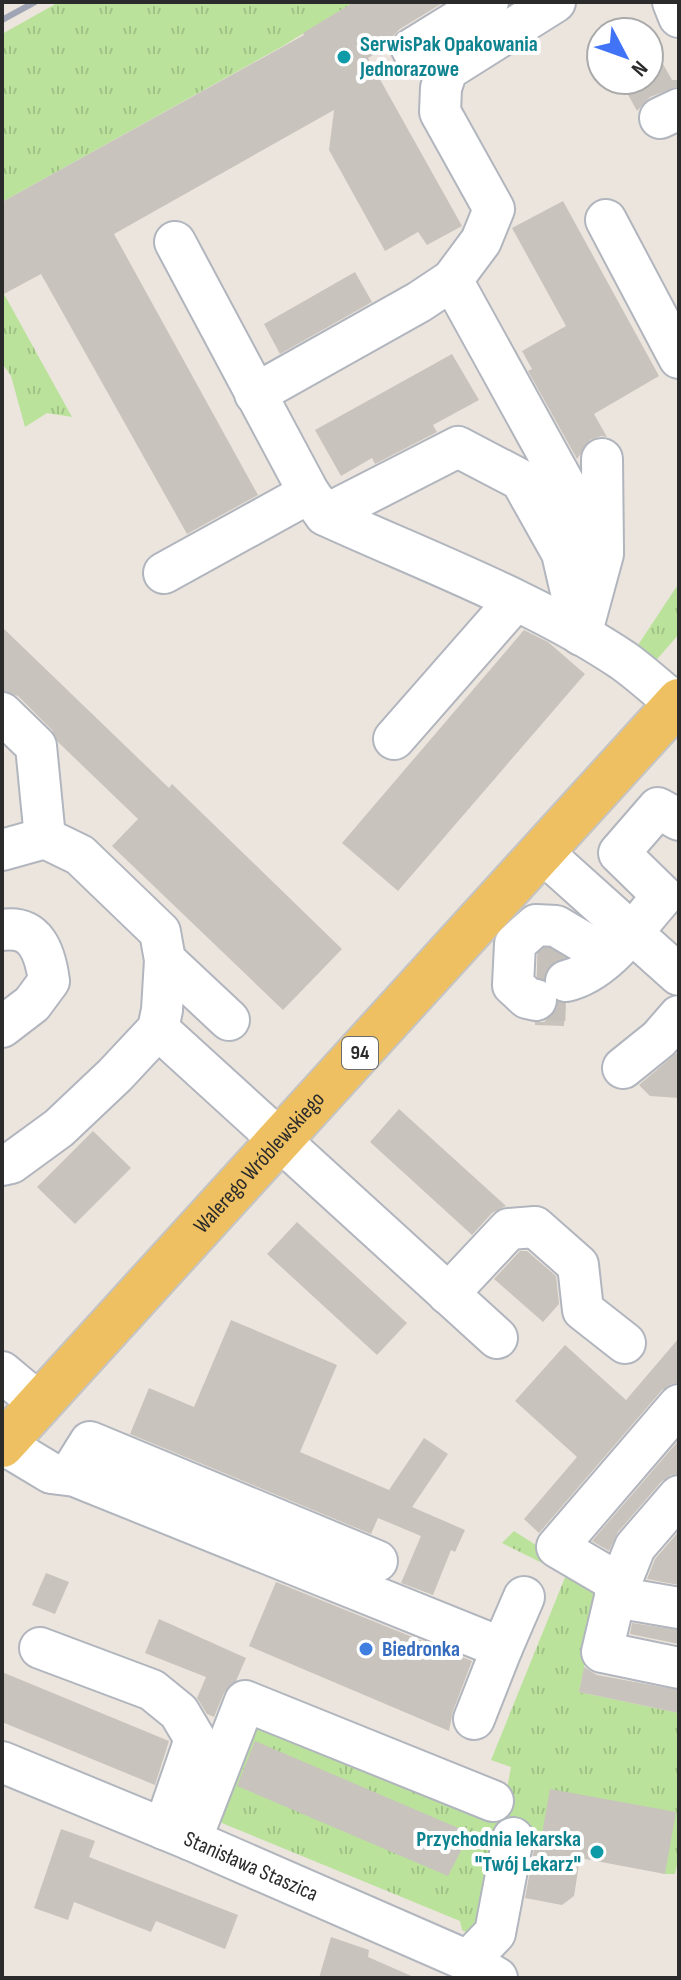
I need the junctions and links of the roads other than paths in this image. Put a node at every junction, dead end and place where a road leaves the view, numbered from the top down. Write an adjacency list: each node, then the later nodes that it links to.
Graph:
1 (488, 2): 5 (street)
2 (555, 2): 8 (street)
3 (673, 2): 4 (street)
4 (679, 17)
5 (412, 49)
6 (606, 220): 9 (street)
7 (175, 242): 10 (street)
8 (452, 280): 10 (street); 13 (street)
9 (679, 358)
10 (255, 394): 12 (street)
11 (602, 459): 13 (street)
12 (317, 504): 14 (street); 15 (street); 16 (street)
13 (603, 554): 16 (street)
14 (164, 573)
15 (515, 601): 16 (street); 19 (street)
16 (581, 635): 17 (street)
17 (678, 703): 23 (main road, Walerego Wróblewskiego / 94)
18 (2, 713): 21 (street)
19 (394, 739)
20 (679, 820): 26 (street)
21 (45, 838): 22 (street); 25 (street)
22 (2, 850)
23 (543, 853): 26 (street); 33 (main road, Walerego Wróblewskiego / 94)
24 (2, 930): 30 (street)
25 (165, 960): 29 (street); 31 (street)
26 (566, 970): 27 (street)
27 (679, 975)
28 (679, 1016): 32 (street)
29 (229, 1020)
30 (2, 1027)
31 (158, 1029): 33 (street); 34 (street)
32 (623, 1068)
33 (280, 1140): 35 (street); 39 (main road, Walerego Wróblewskiego / 94)
34 (2, 1165)
35 (448, 1294): 36 (street); 37 (street)
36 (497, 1338)
37 (625, 1343)
38 (2, 1372): 39 (street)
39 (39, 1403): 41 (main road, Walerego Wróblewskiego / 94)
40 (679, 1405): 45 (street)
41 (2, 1444): 42 (street)
42 (70, 1474): 44 (street); 49 (street)
43 (679, 1496): 45 (street)
44 (377, 1561)
45 (618, 1590): 47 (street); 50 (street)
46 (524, 1597): 49 (street)
47 (679, 1608)
48 (40, 1648): 54 (street)
49 (502, 1648): 51 (street)
50 (679, 1668)
51 (474, 1719)
52 (2, 1762): 54 (street, Stanisława Staszica)
53 (493, 1801): 54 (street)
54 (177, 1834): 56 (street, Stanisława Staszica)
55 (513, 1838): 56 (street)
56 (482, 1970)

